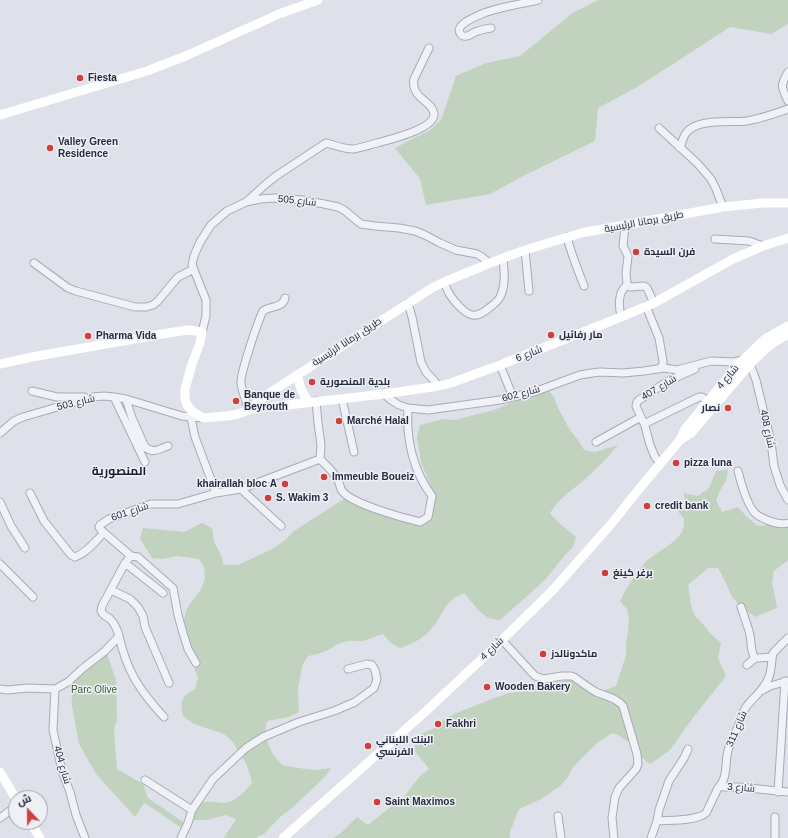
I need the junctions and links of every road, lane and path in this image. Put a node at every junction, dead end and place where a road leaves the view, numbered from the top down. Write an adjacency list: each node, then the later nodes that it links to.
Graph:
1 (318, 0): 8 (street)
2 (538, 0): 3 (street)
3 (491, 28)
4 (429, 48): 11 (street)
5 (788, 72): 6 (street)
6 (788, 101)
7 (788, 109): 10 (street)
8 (0, 115)
9 (660, 128): 10 (street)
10 (680, 148): 13 (street)
11 (246, 202): 22 (street, شارع 505); 23 (street, شارع 505)
12 (788, 203): 13 (street, طريق برمانا الرئيسية)
13 (723, 207): 14 (street, طريق برمانا الرئيسية)
14 (625, 226): 15 (street, طريق برمانا الرئيسية); 25 (street)
15 (567, 237): 19 (street, طريق برمانا الرئيسية); 26 (street)
16 (788, 238): 18 (street, شارع 6)
17 (716, 239): 18 (street)
18 (763, 246): 30 (street, شارع 6)
19 (525, 250): 20 (street, طريق برمانا الرئيسية); 27 (street)
20 (503, 258): 22 (street, طريق برمانا الرئيسية); 24 (street)
21 (34, 263): 23 (street)
22 (491, 263): 24 (street, طريق برمانا الرئيسية)
23 (194, 269): 33 (street, شارع 505)
24 (444, 282): 29 (street, طريق برمانا الرئيسية)
25 (627, 285): 30 (street); 31 (street)
26 (584, 286)
27 (529, 291)
28 (285, 298): 55 (street)
29 (408, 303): 40 (street, طريق برمانا الرئيسية); 42 (street)
30 (650, 304): 31 (street, شارع 6); 39 (street)
31 (621, 318): 38 (street, شارع 6)
32 (788, 326): 36 (street, شارع 4)
33 (202, 332): 37 (street); 57 (street)
34 (788, 334): 36 (street, شارع 4)
35 (722, 362): 36 (street); 39 (street, شارع 602); 58 (street, شارع 407)
36 (747, 362): 41 (street, شارع 4); 71 (street, شارع 408)
37 (0, 364)
38 (500, 365): 42 (street, شارع 6); 48 (street)
39 (660, 368): 48 (street, شارع 602)
40 (297, 375): 44 (street, طريق برمانا الرئيسية); 52 (street)
41 (732, 378): 51 (street, شارع 4); 60 (street, شارع 4)
42 (439, 386): 45 (street, شارع 6)
43 (32, 392): 46 (street)
44 (271, 392): 53 (street); 55 (street, طريق برمانا الرئيسية)
45 (384, 394): 50 (street, شارع 6); 54 (street, شارع 602)
46 (92, 397): 47 (street, شارع 503); 59 (street, شارع 503)
47 (114, 397): 49 (street, شارع 503); 65 (street)
48 (513, 397): 54 (street, شارع 602)
49 (126, 399): 56 (street, شارع 503); 62 (street)
50 (342, 399): 52 (street, شارع 6); 63 (street)
51 (709, 401): 58 (street); 60 (street, شارع 4)
52 (312, 402): 53 (street, شارع 6); 64 (street)
53 (279, 406): 55 (street, شارع 6)
54 (408, 408): 64 (street)
55 (250, 410): 57 (street, طريق برمانا الرئيسية)
56 (191, 418): 57 (street, شارع 503); 69 (street)
57 (203, 418)
58 (642, 421): 61 (street); 66 (street, شارع 407)
59 (0, 432)
60 (680, 440): 66 (street, شارع 4)
61 (596, 442)
62 (168, 446)
63 (354, 452)
64 (320, 460): 68 (street, شارع 601)
65 (145, 462)
66 (660, 463): 86 (street, شارع 4)
67 (738, 471): 73 (street)
68 (240, 489): 69 (street, شارع 601); 74 (street)
69 (216, 493): 75 (street, شارع 601)
70 (30, 494): 75 (street)
71 (788, 500)
72 (0, 502): 76 (street)
73 (788, 523)
74 (281, 526)
75 (104, 533): 77 (street, شارع 601)
76 (25, 548)
77 (131, 556): 78 (street); 89 (street, شارع 601)
78 (125, 563): 80 (street); 81 (street)
79 (0, 564): 82 (street)
80 (111, 590): 84 (street); 93 (street)
81 (163, 593)
82 (33, 597)
83 (741, 607): 88 (street)
84 (119, 636): 95 (street); 97 (street)
85 (788, 638): 87 (street, شارع 311)
86 (502, 640): 111 (street, شارع 4); 113 (street)
87 (772, 657): 88 (street); 96 (street, شارع 311)
88 (755, 658): 90 (street)
89 (196, 663)
90 (747, 665)
91 (348, 669): 105 (street)
92 (787, 681): 96 (street); 103 (street)
93 (169, 683)
94 (0, 689): 95 (street)
95 (55, 689): 109 (street, شارع 404)
96 (761, 691): 101 (street, شارع 311)
97 (164, 717)
98 (688, 749): 108 (street)
99 (0, 772): 102 (street)
100 (145, 780): 105 (street)
101 (721, 786): 103 (street, شارع 3); 108 (street, شارع 3)
102 (11, 790)
103 (778, 792): 104 (street, شارع 3)
104 (788, 792)
105 (192, 810): 110 (street)
106 (558, 816): 112 (street)
107 (775, 816): 115 (street)
108 (657, 821): 114 (street)
109 (85, 838)
110 (181, 838)
111 (283, 838)
112 (561, 838)
113 (614, 838)
114 (651, 838)
115 (775, 838)

